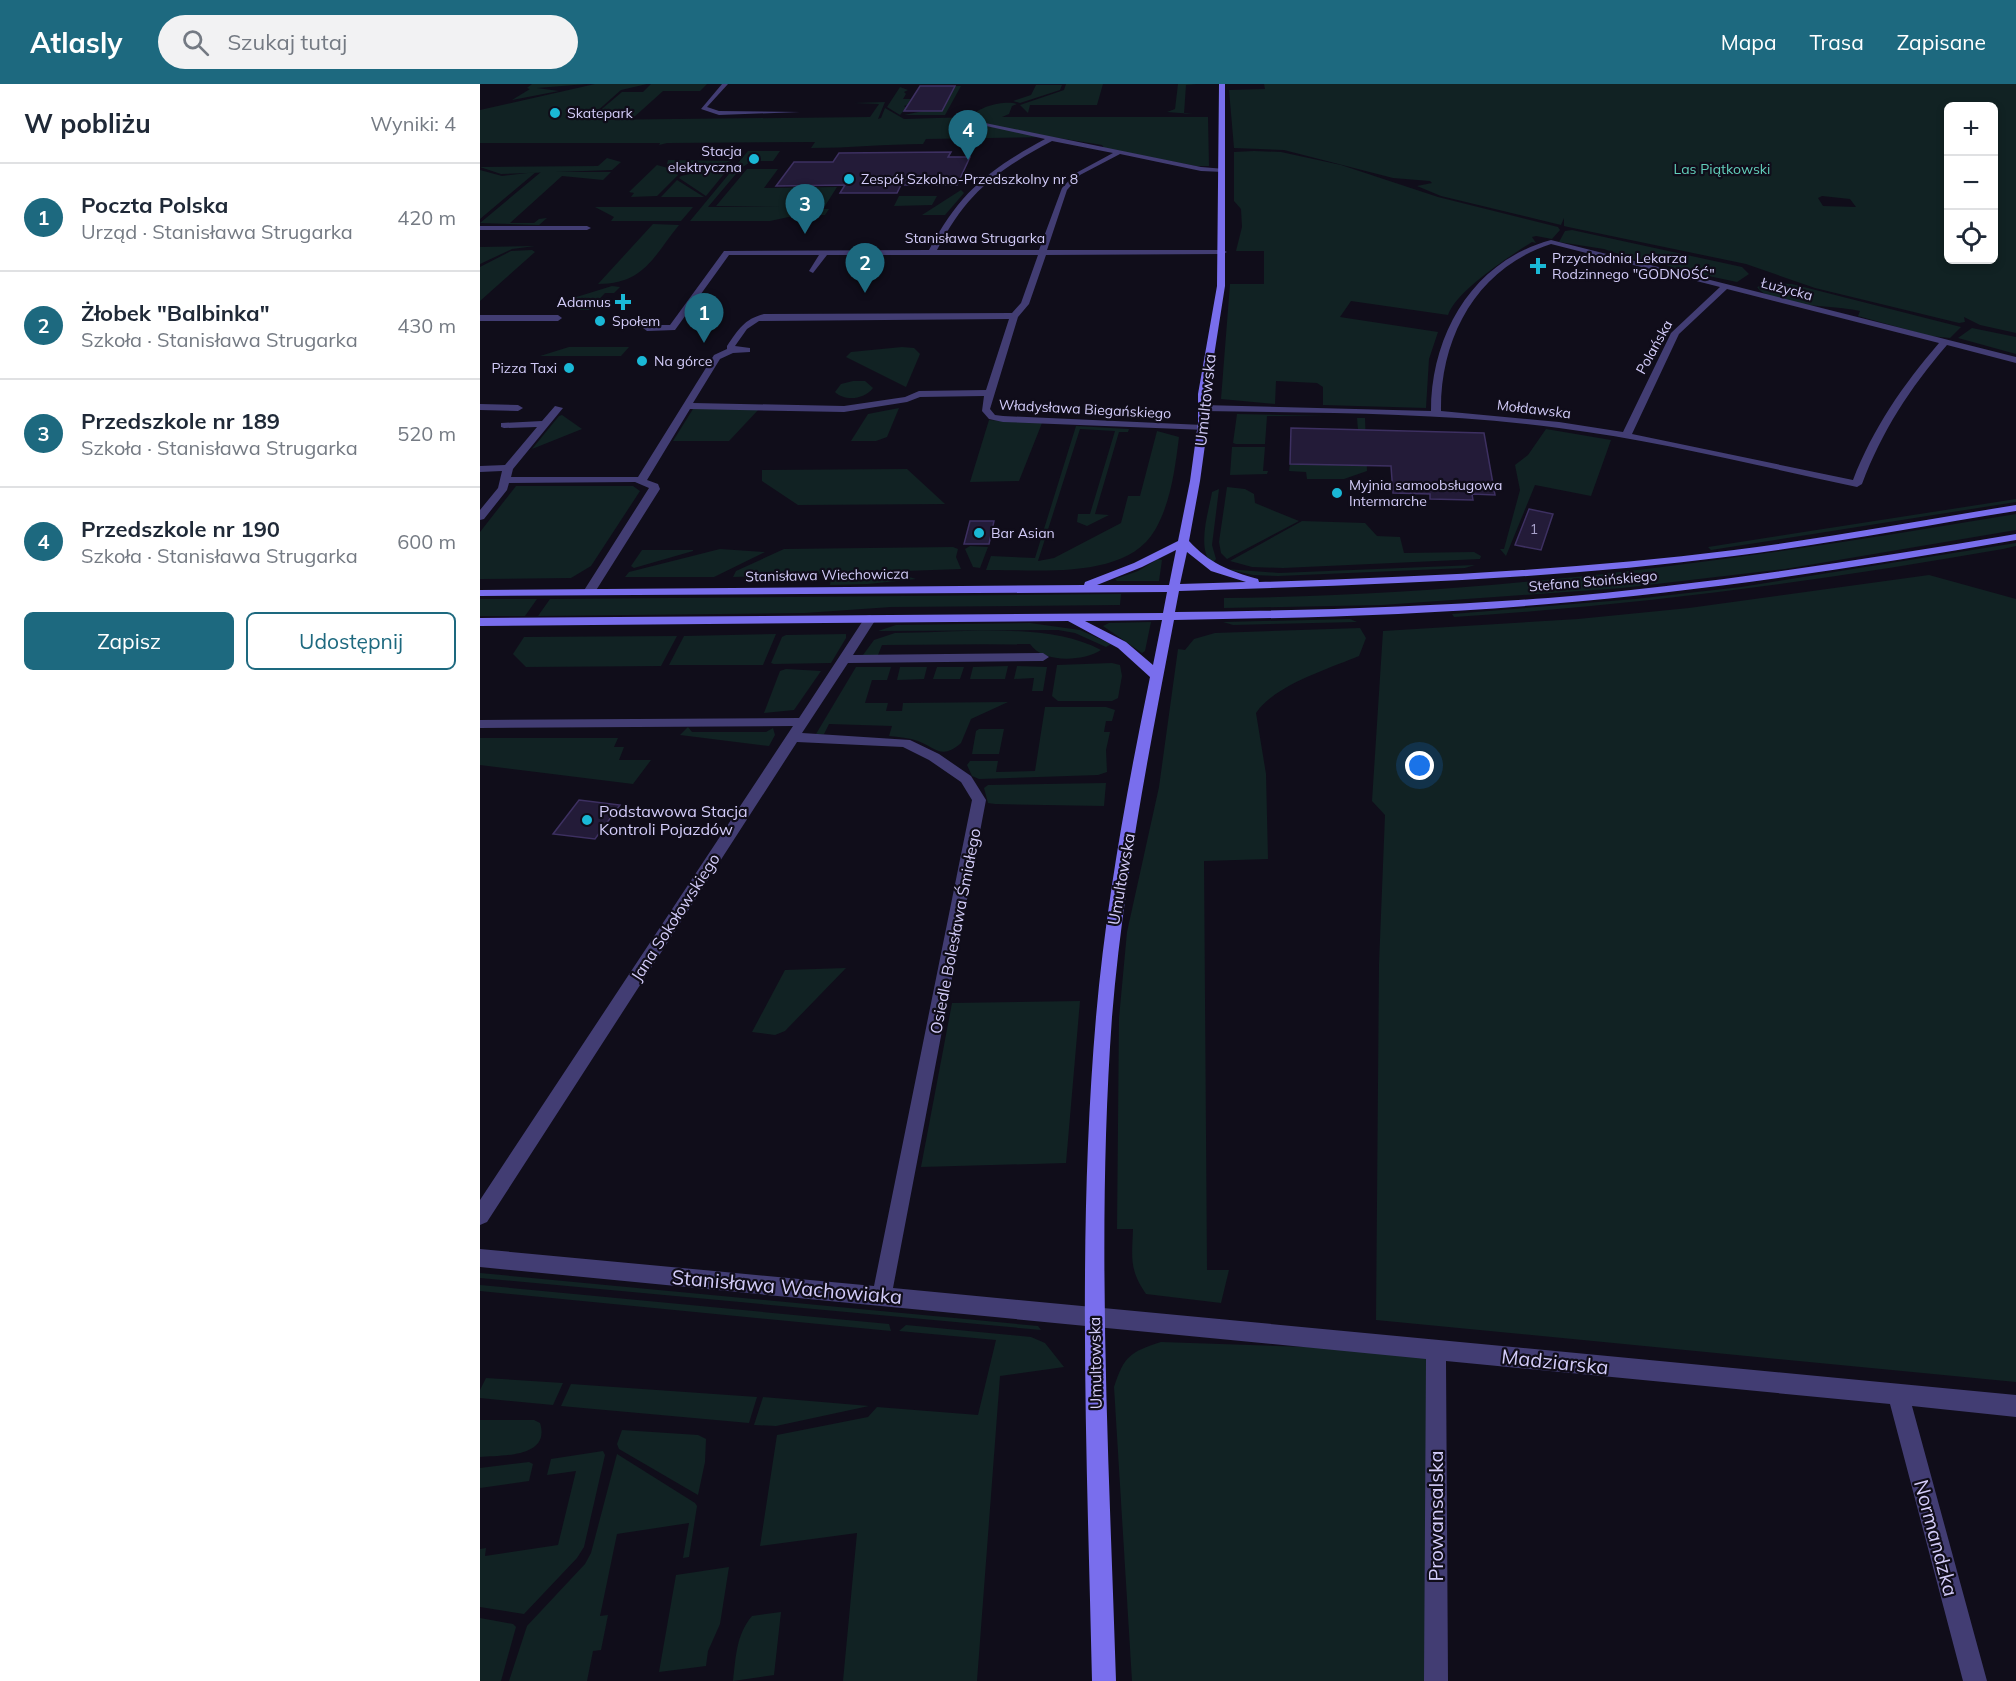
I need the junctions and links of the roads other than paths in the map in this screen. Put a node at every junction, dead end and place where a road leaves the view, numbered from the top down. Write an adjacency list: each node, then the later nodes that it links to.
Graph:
1 (725, 84): 3 (street)
2 (1222, 84): 7 (street, Umultowska)
3 (797, 112)
4 (964, 114): 5 (street)
5 (1050, 139): 6 (street); 12 (street)
6 (1118, 153): 7 (street); 10 (street, Władysława Biegańskiego)
7 (1223, 170): 13 (street, Umultowska)
8 (480, 228): 9 (street)
9 (587, 228)
10 (1042, 251): 12 (street, Stanisława Strugarka); 13 (street, Stanisława Strugarka); 16 (street, Władysława Biegańskiego)
11 (824, 252): 12 (street, Stanisława Strugarka); 14 (street); 19 (street, Stanisława Strugarka)
12 (932, 252)
13 (1223, 252): 28 (street, Umultowska)
14 (813, 271)
15 (1726, 286): 20 (street, Łużycka); 29 (street, Łużycka); 32 (street, Polańska)
16 (1014, 316): 21 (street); 24 (street, Władysława Biegańskiego)
17 (480, 318): 18 (street)
18 (558, 318)
19 (647, 328)
20 (1945, 342): 23 (street, Łużycka); 32 (street, Mołdawska)
21 (732, 350): 22 (street); 25 (street)
22 (747, 350)
23 (2016, 360)
24 (990, 393): 25 (street); 31 (street, Władysława Biegańskiego)
25 (690, 406): 35 (street)
26 (480, 407): 30 (street)
27 (558, 408): 30 (street)
28 (1202, 408): 29 (street, Mołdawska); 31 (street, Umultowska)
29 (1436, 414): 32 (street, Mołdawska)
30 (544, 424): 33 (street)
31 (1203, 428): 40 (street, Umultowska)
32 (1626, 436)
33 (508, 468): 34 (street); 36 (street)
34 (480, 469)
35 (642, 479): 36 (street); 44 (street)
36 (506, 480): 38 (street)
37 (2016, 508): 41 (street, Stefana Stoińskiego)
38 (480, 517)
39 (2016, 537): 46 (street, Stefana Stoińskiego)
40 (1184, 542): 41 (street); 42 (street); 43 (street, Umultowska)
41 (1269, 586): 43 (street, Stefana Stoińskiego)
42 (1077, 588): 43 (street, Stanisława Wiechowicza); 44 (street, Stanisława Wiechowicza)
43 (1175, 588): 46 (street, Umultowska)
44 (589, 592): 45 (street, Stanisława Wiechowicza)
45 (480, 593)
46 (1170, 616): 47 (street); 52 (street, Umultowska)
47 (1067, 617): 48 (street); 52 (street)
48 (870, 619): 49 (street); 51 (street, Jana Sokołowskiego)
49 (480, 622)
50 (1043, 657): 51 (street)
51 (842, 659): 53 (street, Jana Sokołowskiego)
52 (1156, 675): 59 (street, Umultowska)
53 (802, 722): 54 (street); 55 (street, Jana Sokołowskiego)
54 (480, 724)
55 (792, 737): 56 (street, Jana Sokołowskiego); 58 (street, Osiedle Bolesława Śmiałego)
56 (480, 1216)
57 (480, 1258): 58 (street, Stanisława Wachowiaka)
58 (882, 1296): 59 (street, Stanisława Wachowiaka)
59 (1094, 1316): 60 (street, Madziarska); 63 (street, Umultowska)
60 (1436, 1350): 61 (street, Madziarska); 64 (street, Prowansalska)
61 (1898, 1395): 62 (street, Madziarska); 65 (street, Normandzka)
62 (2016, 1406)
63 (1104, 1681)
64 (1436, 1681)
65 (1975, 1681)

